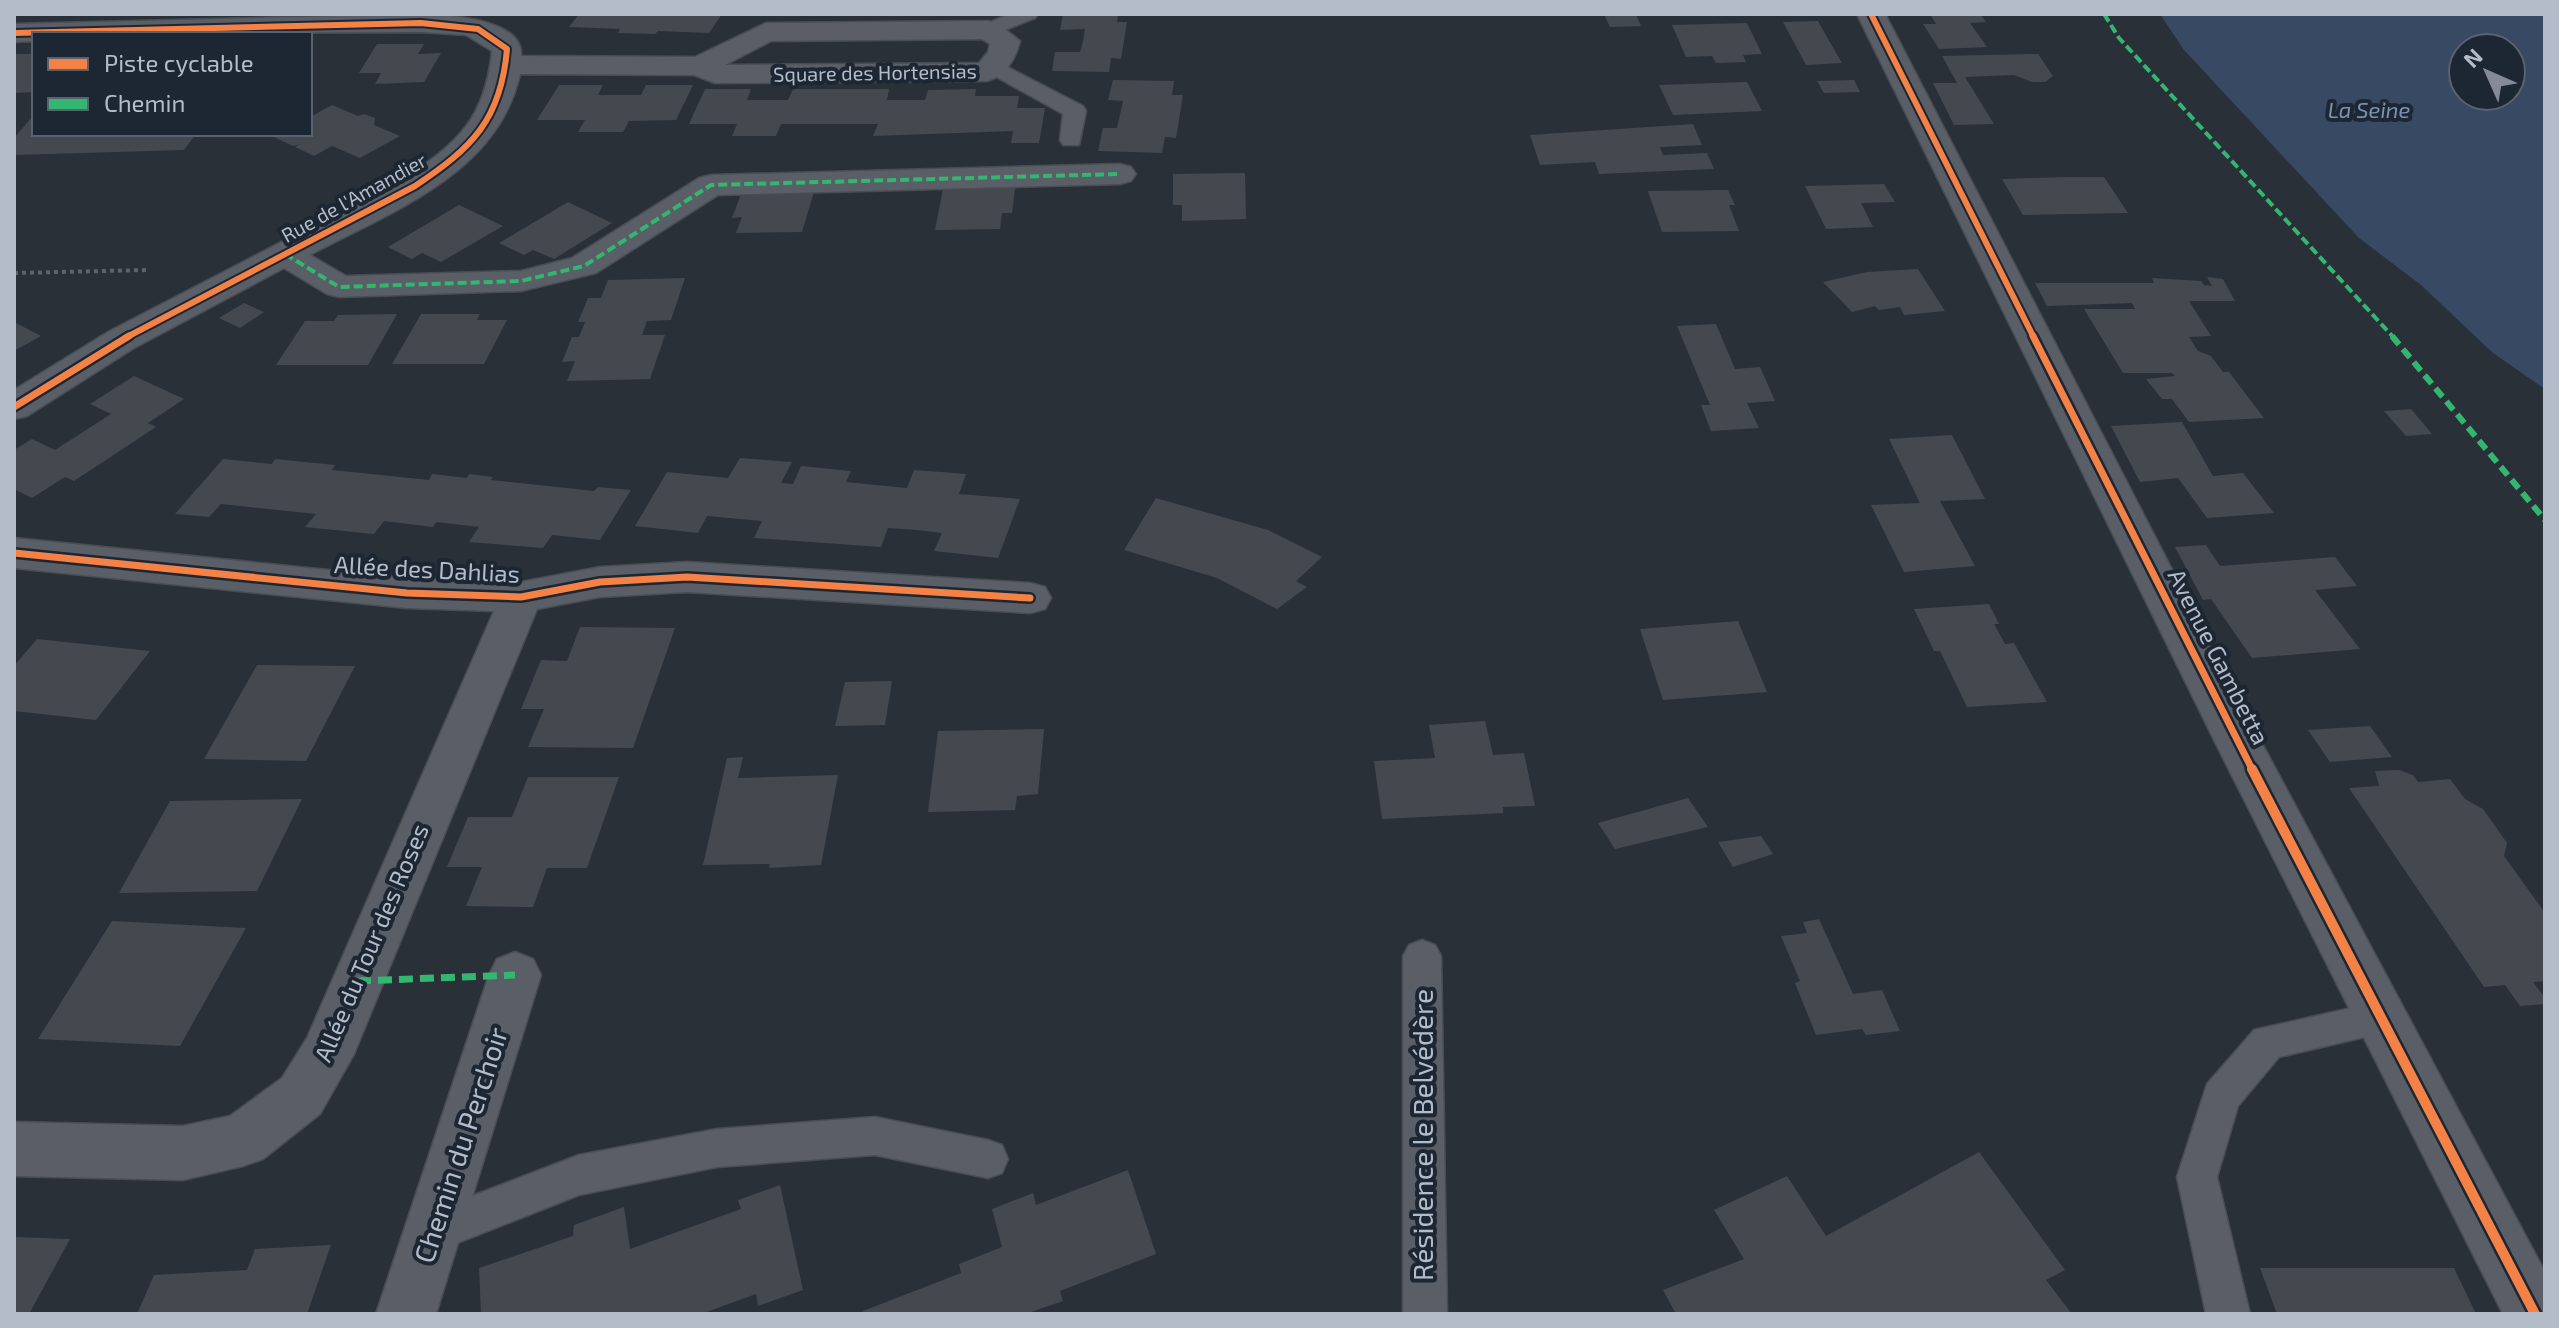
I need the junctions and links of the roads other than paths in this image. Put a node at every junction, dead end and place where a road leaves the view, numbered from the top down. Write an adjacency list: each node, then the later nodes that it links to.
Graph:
1 (1028, 14): 3 (lane)
2 (1871, 14): 17 (street, Avenue Gambetta)
3 (988, 30): 6 (street, Square des Hortensias); 7 (street, Square des Hortensias)
4 (55, 32): 5 (street)
5 (506, 65): 7 (street, Square des Hortensias); 10 (street, Rue de l'Amandier)
6 (992, 65): 7 (street, Square des Hortensias); 8 (lane)
7 (700, 66)
8 (1071, 140)
9 (1120, 174): 10 (street)
10 (285, 254): 11 (street, Rue de l'Amandier)
11 (14, 407)
12 (14, 553): 13 (street, Allée des Dahlias)
13 (521, 597): 14 (street, Allée des Dahlias); 18 (street, Allée du Tour des Roses)
14 (1030, 598)
15 (1422, 956): 22 (lane, Résidence le Belvédère)
16 (515, 975): 20 (street, Chemin du Perchoir)
17 (2382, 1018): 23 (lane); 24 (street, Avenue Gambetta)
18 (14, 1149)
19 (988, 1159): 20 (lane)
20 (432, 1232): 21 (street, Chemin du Perchoir)
21 (406, 1314)
22 (1425, 1314)
23 (2228, 1314)
24 (2535, 1314)

